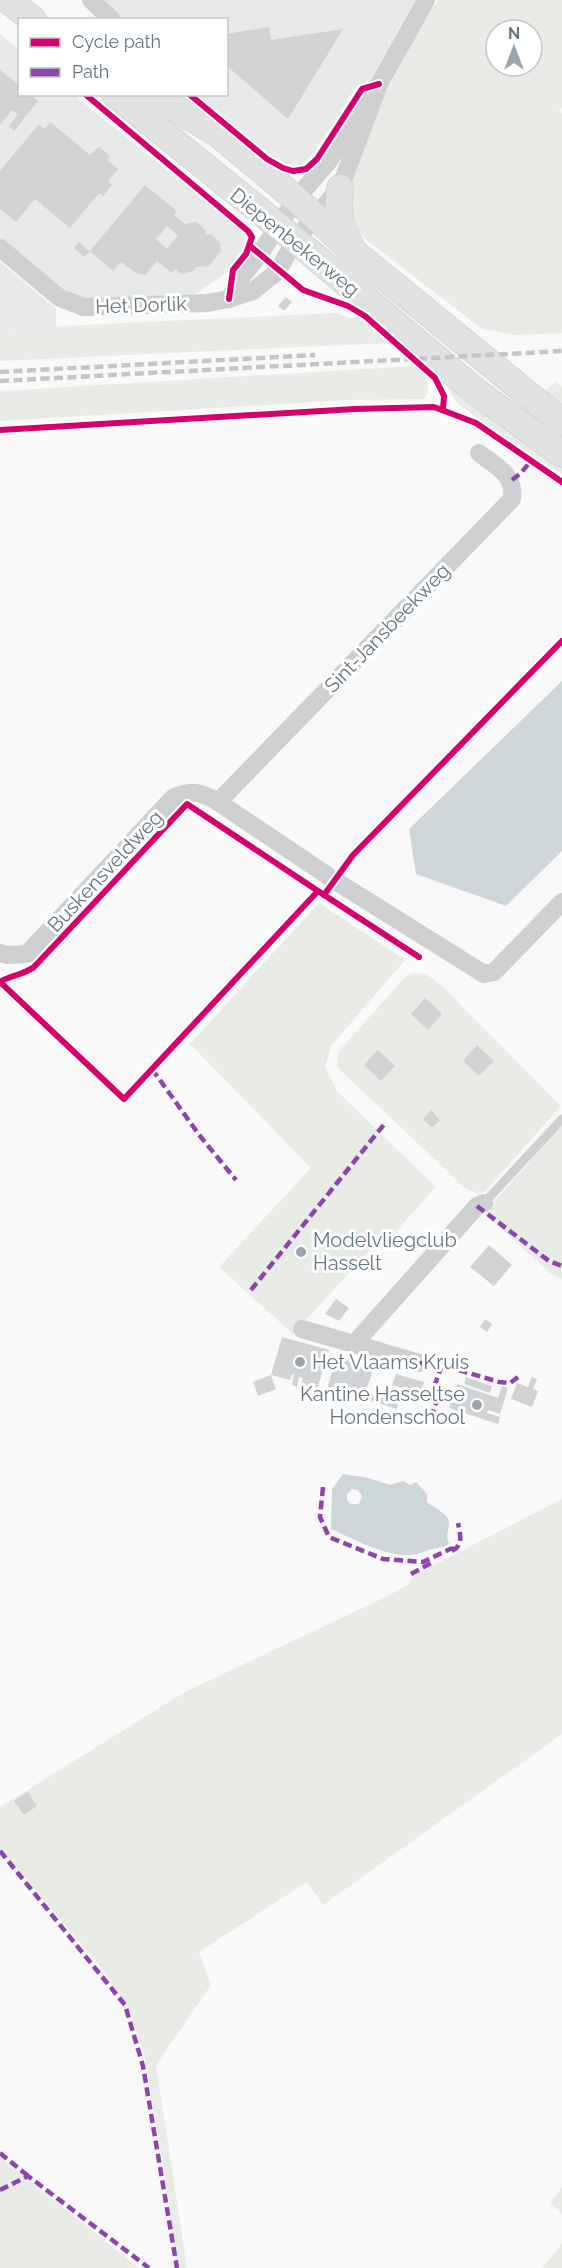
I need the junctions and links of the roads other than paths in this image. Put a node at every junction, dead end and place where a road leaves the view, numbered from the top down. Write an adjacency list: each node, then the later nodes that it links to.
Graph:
1 (8, 0): 4 (main road)
2 (92, 0): 5 (street)
3 (426, 0): 6 (street)
4 (30, 18)
5 (110, 18)
6 (379, 84): 9 (street); 10 (street)
7 (117, 96): 11 (main road, Diepenbekerweg)
8 (156, 96): 10 (main road, Diepenbekerweg)
9 (340, 188): 10 (street); 13 (main road)
10 (305, 208): 11 (street, Het Dorlik); 11 (street, Het Dorlik); 13 (main road, Diepenbekerweg)
11 (286, 233): 14 (street, Het Dorlik); 14 (street, Het Dorlik); 17 (main road, Diepenbekerweg)
12 (0, 248): 14 (street, Het Dorlik)
13 (356, 254): 15 (main road, Diepenbekerweg)
14 (229, 299)
15 (562, 422)
16 (479, 453): 18 (street, Sint-Jansbeekweg)
17 (562, 454)
18 (218, 802): 19 (street, Buskensveldweg); 20 (street, Buskensveldweg)
19 (562, 902)
20 (0, 953)
21 (562, 1119): 22 (lane)
22 (480, 1204): 24 (street)
23 (302, 1329): 24 (street)
24 (354, 1344): 25 (street)
25 (419, 1363)

